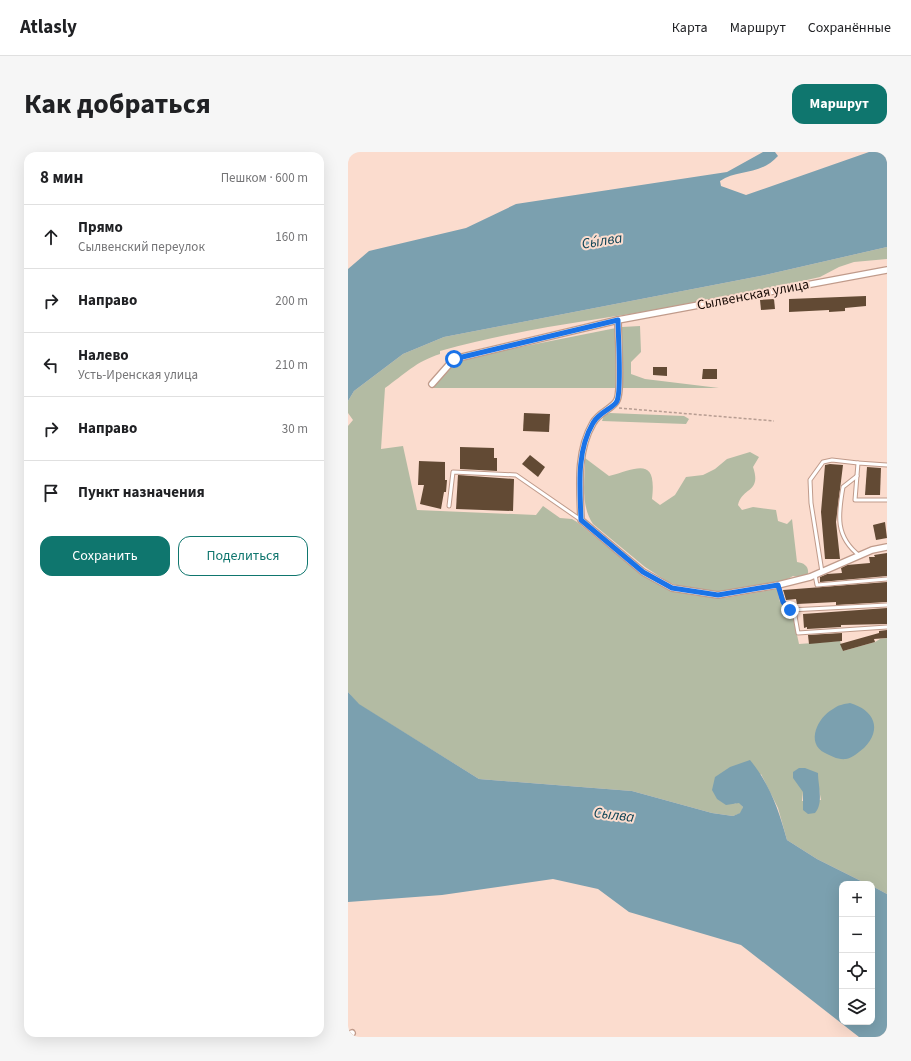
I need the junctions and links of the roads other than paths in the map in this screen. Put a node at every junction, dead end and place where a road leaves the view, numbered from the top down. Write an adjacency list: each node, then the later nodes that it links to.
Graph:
1 (887, 270): 2 (street, Сылвенская улица)
2 (618, 320): 3 (street, Сылвенская улица); 9 (street)
3 (432, 384)
4 (858, 463): 5 (lane); 6 (lane); 12 (lane)
5 (887, 465)
6 (857, 476): 7 (lane); 11 (lane)
7 (887, 500)
8 (449, 506): 9 (lane)
9 (581, 520): 15 (street)
10 (887, 547): 11 (street)
11 (860, 556): 12 (street)
12 (822, 572): 13 (street)
13 (815, 575): 14 (lane); 15 (street)
14 (887, 579)
15 (778, 585): 17 (lane)
16 (887, 605): 17 (lane)
17 (790, 610): 18 (lane)
18 (887, 627)

